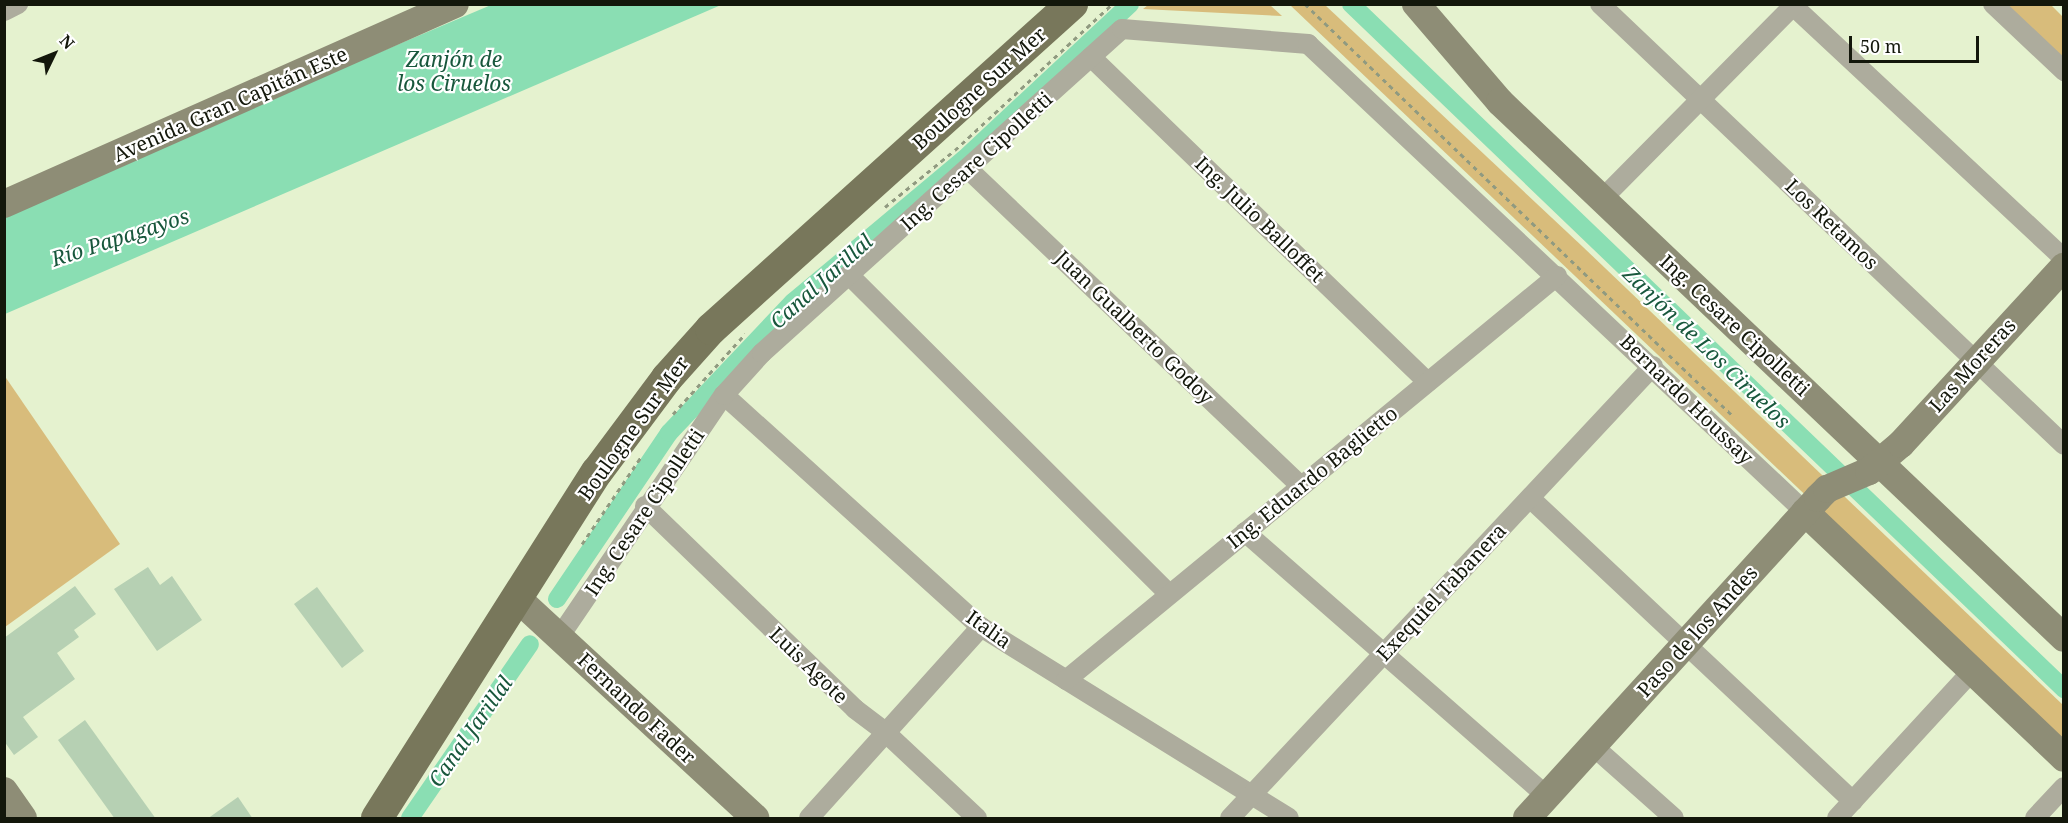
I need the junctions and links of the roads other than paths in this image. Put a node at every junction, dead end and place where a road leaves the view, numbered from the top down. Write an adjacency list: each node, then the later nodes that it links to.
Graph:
1 (18, 4): 8 (street)
2 (455, 4): 15 (street, Avenida Gran Capitán Este)
3 (1072, 4): 32 (main road, Boulogne Sur Mer)
4 (1416, 4): 14 (street, Ing. Cesare Cipolletti)
5 (1600, 4): 12 (street, Los Retamos)
6 (1993, 4): 11 (street)
7 (1793, 5): 12 (street); 16 (street)
8 (4, 11)
9 (1308, 44): 10 (street, Ing. Cesare Cipolletti); 19 (street, Bernardo Houssay)
10 (1092, 57): 13 (street, Ing. Cesare Cipolletti); 22 (street, Ing. Julio Balloffet)
11 (2064, 71)
12 (1701, 99): 14 (street); 20 (street, Los Retamos)
13 (968, 169): 18 (street, Ing. Cesare Cipolletti); 26 (street, Juan Gualberto Godoy)
14 (1601, 200): 25 (street, Ing. Cesare Cipolletti)
15 (4, 204)
16 (2064, 259)
17 (2064, 267): 20 (street, Las Moreras)
18 (849, 275): 23 (street, Ing. Cesare Cipolletti); 31 (street)
19 (1557, 276): 21 (street, Bernardo Houssay); 22 (street, Ing. Eduardo Baglietto)
20 (1975, 360): 24 (street, Los Retamos); 25 (street, Las Moreras)
21 (1653, 366): 27 (street, Exequiel Tabanera); 29 (street, Bernardo Houssay)
22 (1428, 382): 26 (street, Ing. Eduardo Baglietto)
23 (724, 395): 28 (street, Ing. Cesare Cipolletti); 33 (street, Italia)
24 (2064, 445)
25 (1875, 467): 29 (street, Paso de los Andes); 35 (street, Ing. Cesare Cipolletti)
26 (1301, 486): 30 (street, Ing. Eduardo Baglietto)
27 (1530, 498): 36 (street); 37 (street, Exequiel Tabanera)
28 (645, 506): 34 (street, Ing. Cesare Cipolletti); 40 (street, Luis Agote)
29 (1805, 512): 36 (street, Paso de los Andes); 38 (street, Bernardo Houssay)
30 (1245, 532): 31 (street, Ing. Eduardo Baglietto); 37 (street)
31 (1169, 594): 39 (street, Ing. Eduardo Baglietto)
32 (518, 599): 34 (street, Fernando Fader); 49 (main road, Boulogne Sur Mer)
33 (981, 627): 39 (street, Italia); 40 (street)
34 (560, 636): 50 (street, Fernando Fader)
35 (2064, 638)
36 (1686, 645): 41 (street, Paso de los Andes); 47 (street)
37 (1383, 653): 45 (street, Exequiel Tabanera); 46 (street)
38 (1972, 671): 42 (street, Bernardo Houssay); 47 (street)
39 (1066, 680): 45 (street, Italia)
40 (885, 732): 51 (street); 52 (street, Luis Agote)
41 (1593, 746): 46 (street, Paso de los Andes); 56 (street)
42 (2064, 758)
43 (2064, 787): 58 (street)
44 (4, 791): 48 (street)
45 (1251, 794): 53 (street, Exequiel Tabanera); 54 (street, Italia)
46 (1547, 796): 55 (street, Paso de los Andes)
47 (1852, 801): 57 (street)
48 (23, 819)
49 (377, 819)
50 (755, 819)
51 (809, 819)
52 (978, 819)
53 (1230, 819)
54 (1289, 819)
55 (1527, 819)
56 (1674, 819)
57 (1837, 819)
58 (2036, 819)

